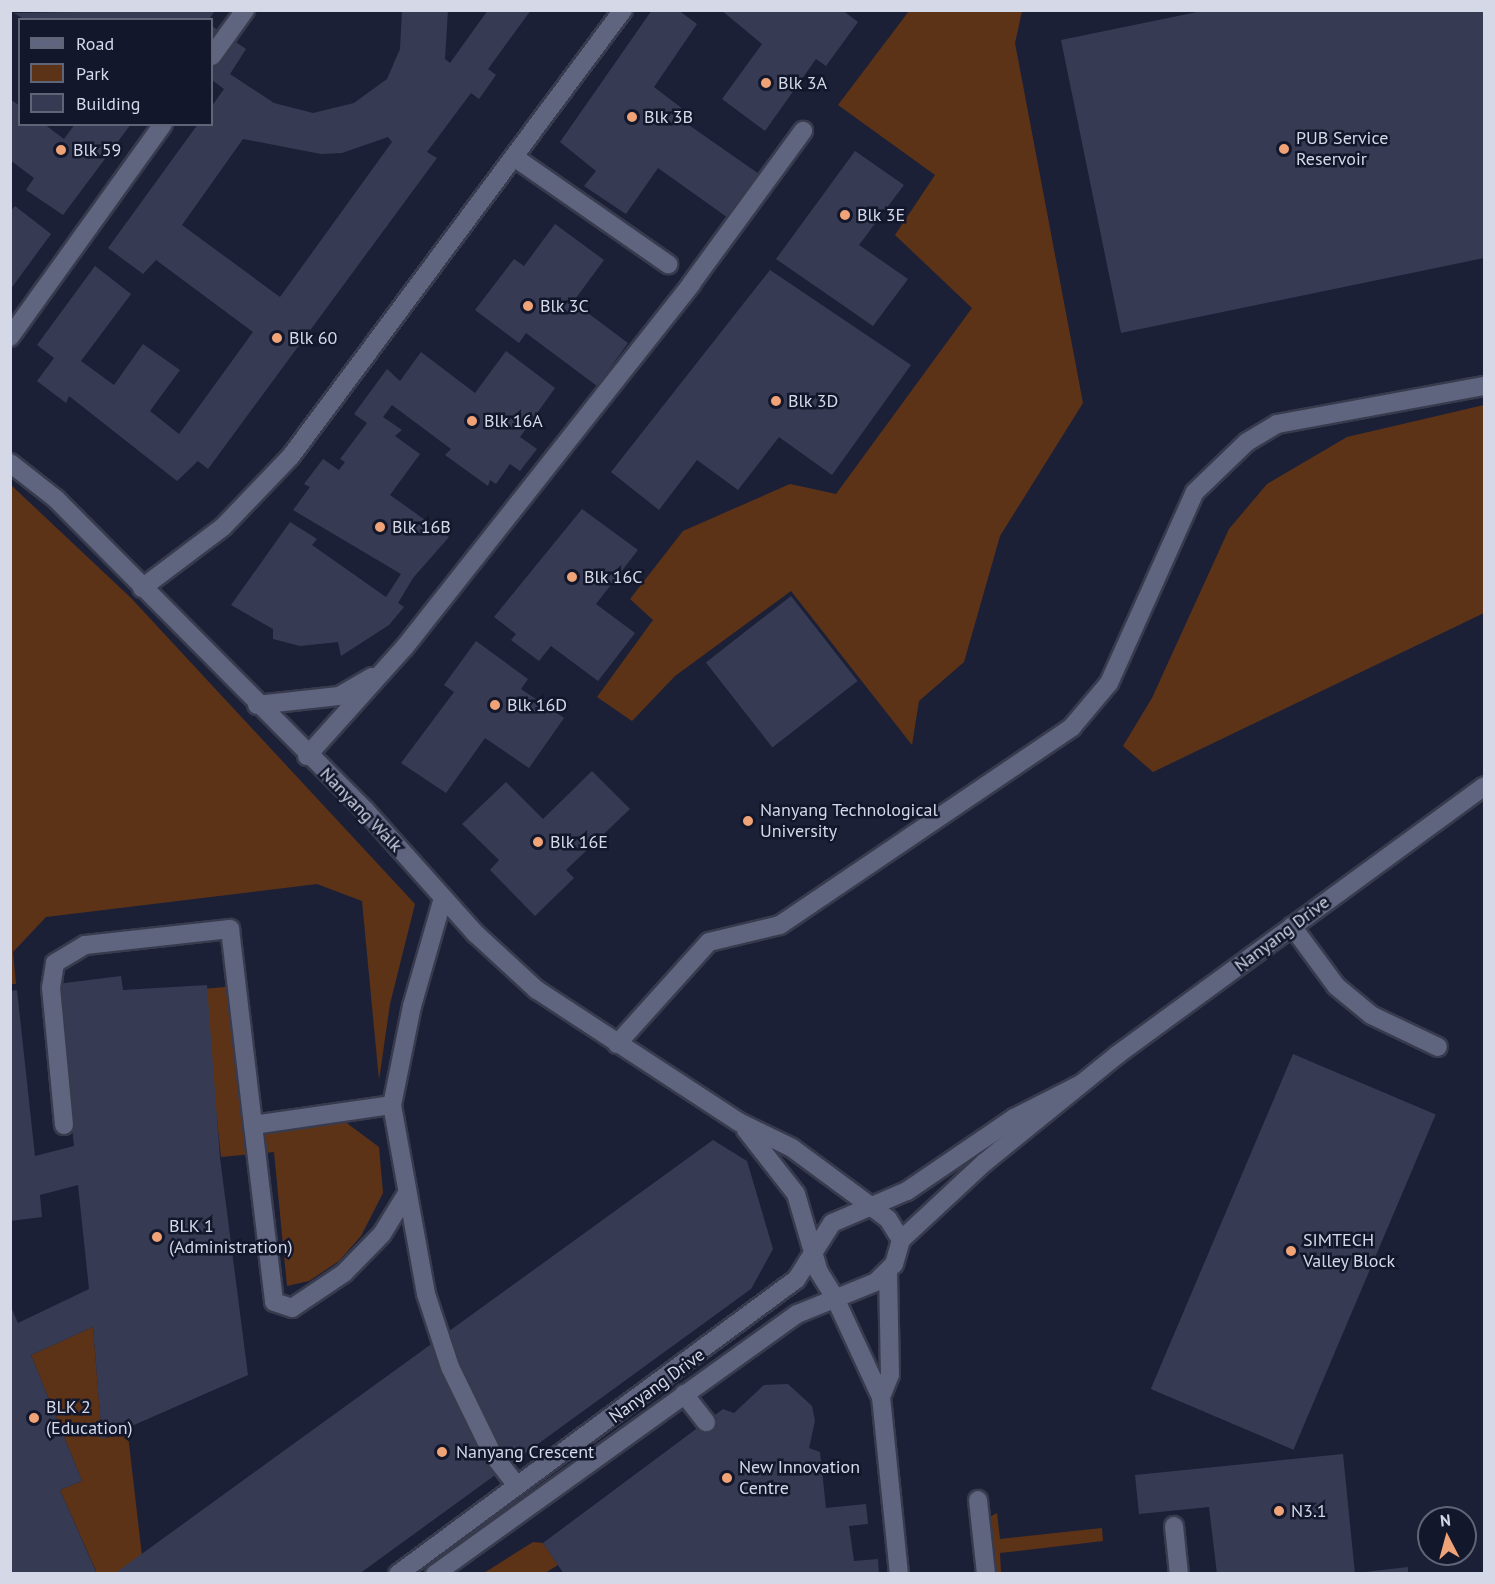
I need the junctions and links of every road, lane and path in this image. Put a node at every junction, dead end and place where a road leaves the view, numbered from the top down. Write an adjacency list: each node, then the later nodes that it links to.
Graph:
1 (245, 10): 3 (street)
2 (623, 10): 6 (street)
3 (213, 55)
4 (162, 126): 8 (street)
5 (803, 131): 12 (street)
6 (514, 157): 7 (street); 11 (street)
7 (668, 264)
8 (10, 337)
9 (1485, 386): 18 (street)
10 (10, 462): 11 (street, Nanyang Walk)
11 (142, 588): 13 (street, Nanyang Walk)
12 (404, 648): 13 (street); 14 (street)
13 (258, 705): 14 (street, Nanyang Walk)
14 (307, 756): 16 (street, Nanyang Walk)
15 (1485, 786): 17 (street, Nanyang Drive)
16 (443, 897): 18 (street, Nanyang Walk); 21 (street)
17 (1292, 926): 19 (street); 20 (street, Nanyang Drive)
18 (617, 1044): 22 (street, Nanyang Walk)
19 (1438, 1047)
20 (1081, 1084): 26 (street, Nanyang Drive); 27 (street, Nanyang Drive)
21 (392, 1105): 24 (street); 25 (street)
22 (739, 1122): 26 (street, Nanyang Walk); 28 (street, Nanyang Walk)
23 (64, 1125): 24 (street)
24 (253, 1125): 25 (street)
25 (406, 1195): 34 (street)
26 (870, 1208): 27 (street); 28 (street)
27 (901, 1240): 29 (street)
28 (814, 1248): 30 (street); 34 (street, Nanyang Drive)
29 (888, 1272): 30 (street); 32 (street)
30 (835, 1298): 31 (street, Nanyang Drive); 32 (street)
31 (684, 1394): 33 (street); 38 (street, Nanyang Drive)
32 (881, 1397): 39 (street)
33 (706, 1422)
34 (517, 1486): 37 (street, Nanyang Drive)
35 (978, 1500): 40 (street)
36 (1174, 1526): 41 (street)
37 (398, 1574)
38 (435, 1574)
39 (899, 1574)
40 (986, 1574)
41 (1179, 1574)

